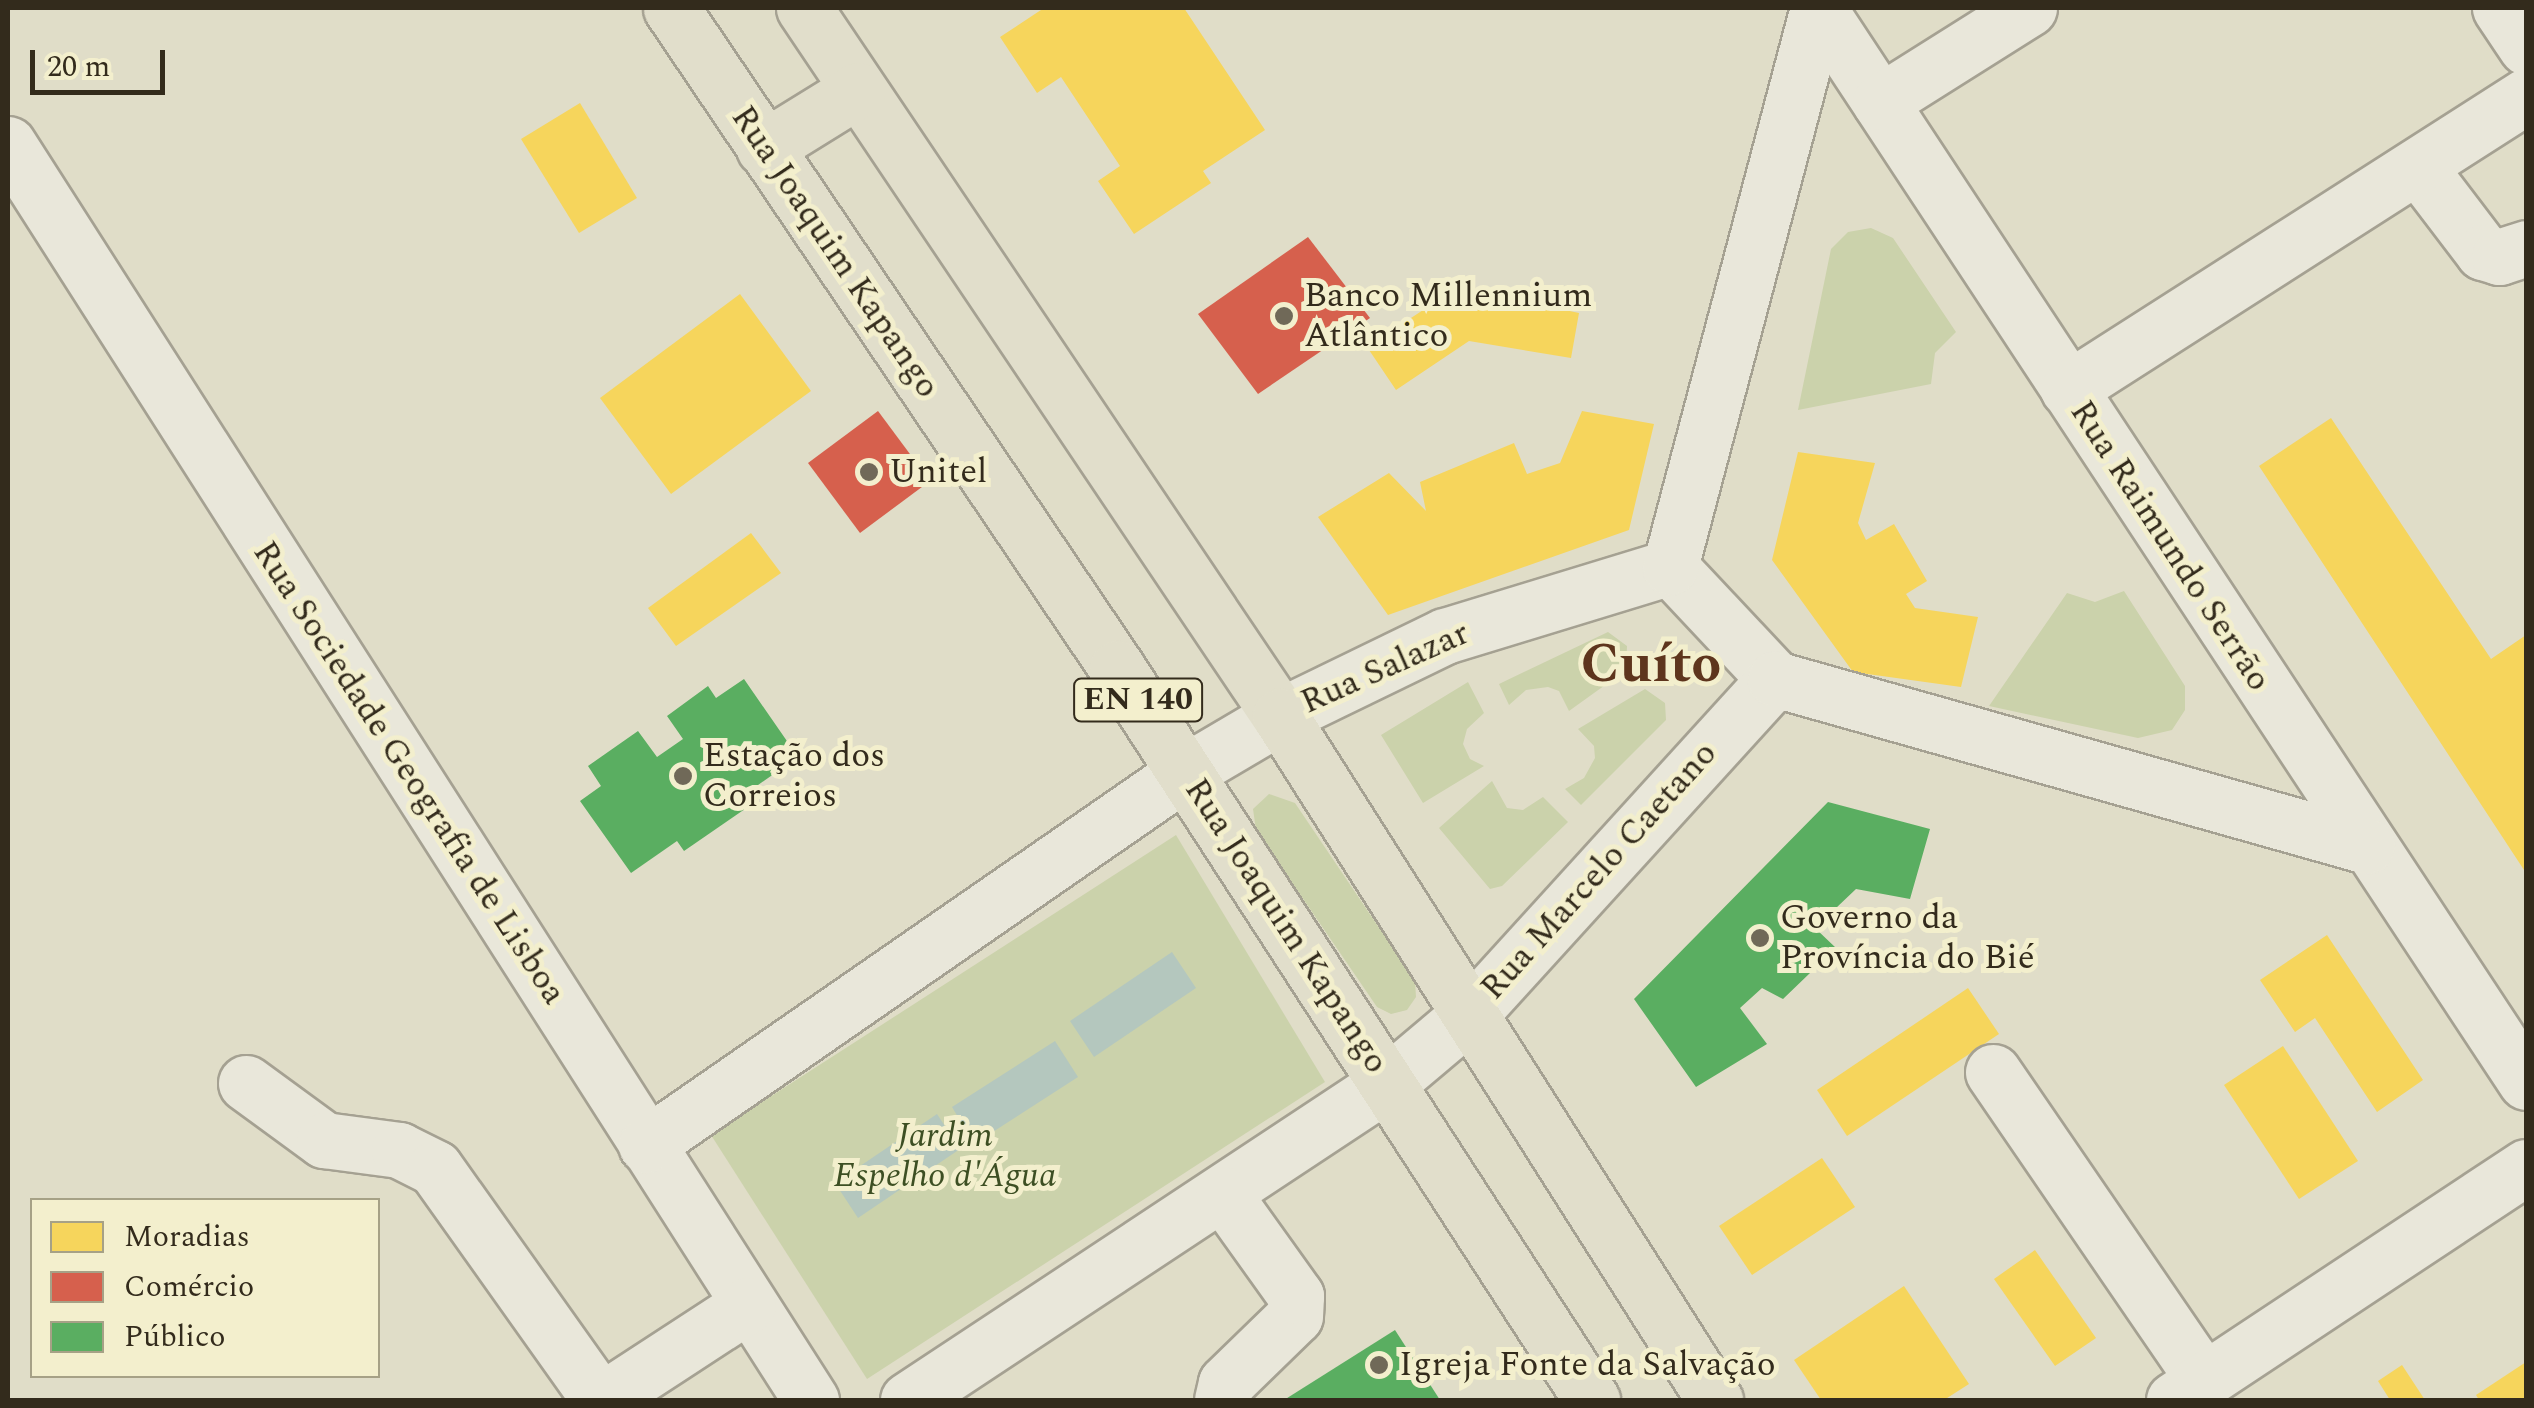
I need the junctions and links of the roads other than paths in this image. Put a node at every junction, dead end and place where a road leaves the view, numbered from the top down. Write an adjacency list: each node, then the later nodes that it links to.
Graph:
1 (671, 8): 11 (main road, Rua Joaquim Kapango / EN 140)
2 (804, 8): 7 (main road, EN 140)
3 (1818, 8): 9 (street, Rua Raimundo Serrão); 15 (street)
4 (2029, 8): 9 (street)
5 (2500, 8): 6 (street)
6 (2526, 47)
7 (858, 90): 11 (main road); 17 (main road, EN 140)
8 (2526, 96): 12 (street)
9 (1880, 102): 14 (street, Rua Raimundo Serrão)
10 (8, 144): 25 (street, Rua Sociedade Geografia de Lisboa)
11 (764, 148): 18 (main road, Rua Joaquim Kapango / EN 140)
12 (2418, 168): 13 (street); 14 (street)
13 (2526, 248)
14 (2068, 390): 19 (street, Rua Raimundo Serrão)
15 (1670, 567): 16 (street); 17 (street, Rua Salazar)
16 (1775, 680): 19 (street); 20 (street, Rua Marcelo Caetano)
17 (1280, 716): 18 (street, Rua Salazar); 20 (main road, EN 140)
18 (1185, 772): 22 (main road, Rua Joaquim Kapango / EN 140); 25 (street, Rua Salazar)
19 (2367, 846): 23 (street, Rua Raimundo Serrão)
20 (1472, 1012): 22 (street, Rua Marcelo Caetano); 35 (main road, EN 140)
21 (1994, 1072): 29 (street)
22 (1389, 1082): 27 (street, Rua Marcelo Caetano); 34 (main road, Rua Joaquim Kapango / EN 140)
23 (2526, 1082)
24 (246, 1083): 30 (street)
25 (646, 1145): 28 (street, Rua Sociedade Geografia de Lisboa)
26 (2526, 1167): 29 (street)
27 (1223, 1194): 32 (street, Rua Marcelo Caetano); 33 (street)
28 (748, 1305): 30 (street); 31 (street, Rua Sociedade Geografia de Lisboa)
29 (2189, 1390)
30 (601, 1400)
31 (811, 1400)
32 (908, 1400)
33 (1222, 1400)
34 (1592, 1400)
35 (1715, 1400)

